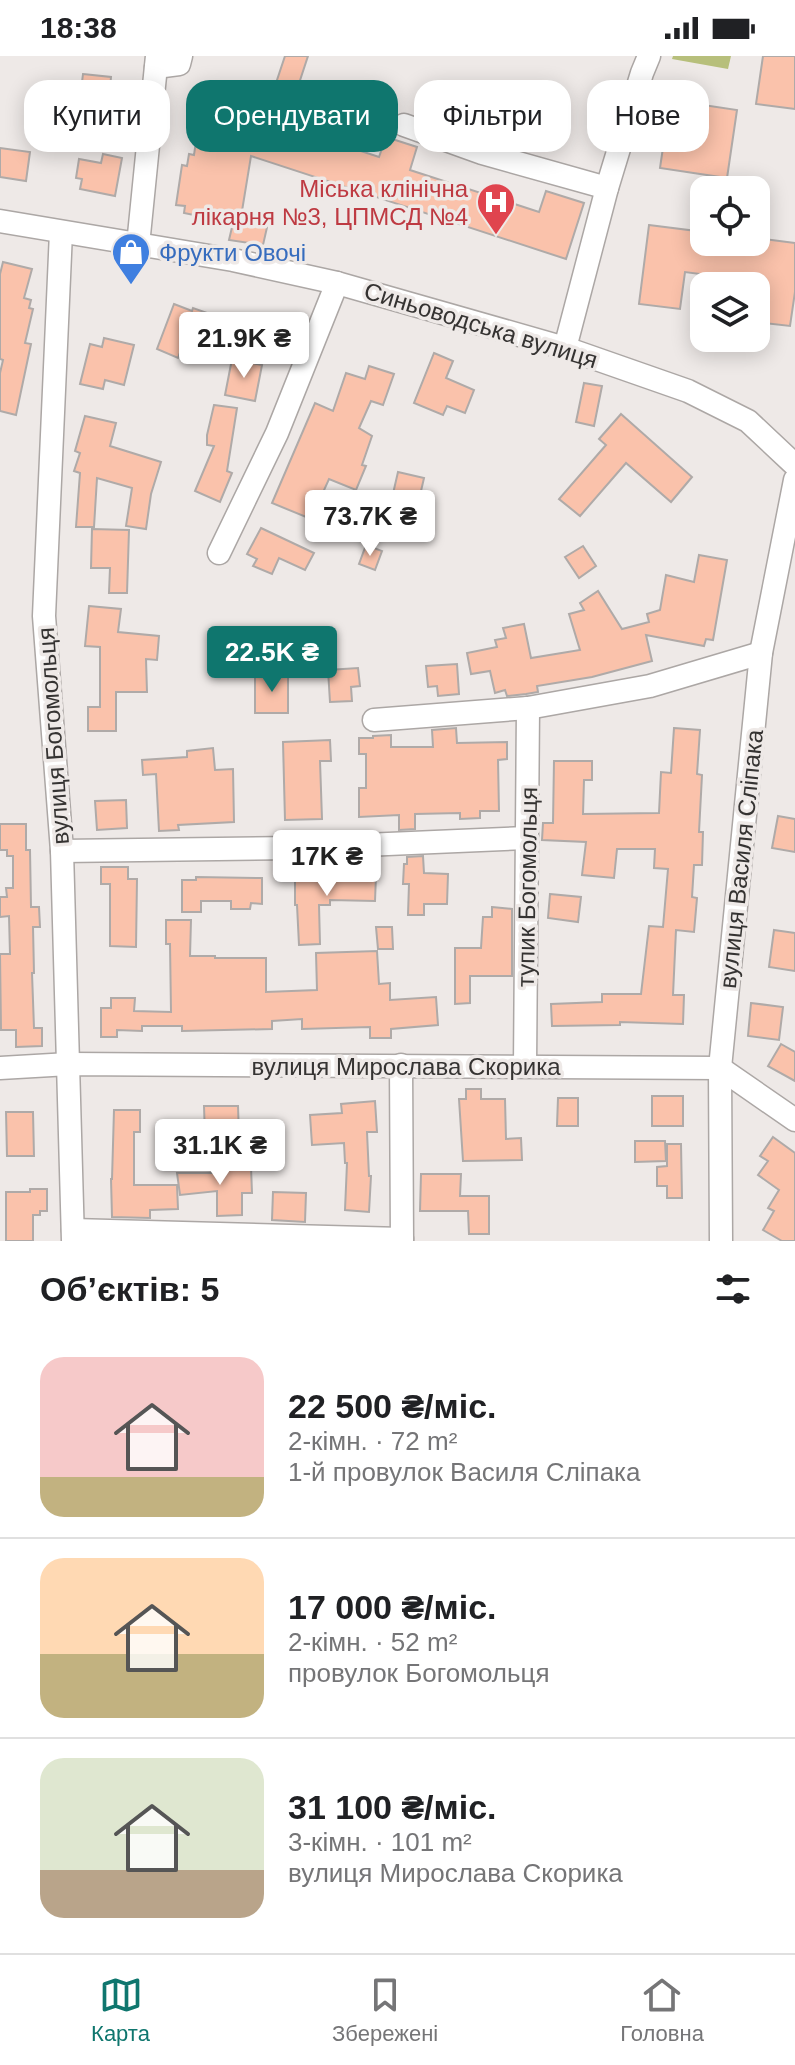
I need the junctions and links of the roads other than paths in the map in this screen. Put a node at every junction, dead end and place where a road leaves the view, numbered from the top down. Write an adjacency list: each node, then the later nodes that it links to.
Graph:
1 (181, 56): 3 (street)
2 (649, 56): 5 (street)
3 (157, 61): 8 (street)
4 (404, 125): 5 (street)
5 (607, 188): 10 (street)
6 (0, 221): 7 (street, Синьоводська вулиця)
7 (61, 232): 8 (street, Синьоводська вулиця); 18 (street, вулиця Богомольця)
8 (138, 245): 9 (street, Синьоводська вулиця)
9 (337, 283): 10 (street, Синьоводська вулиця); 13 (street)
10 (565, 348): 11 (street, Синьоводська вулиця)
11 (795, 465)
12 (795, 480): 14 (street, вулиця Василя Сліпака)
13 (219, 553)
14 (761, 653): 15 (street); 23 (street, вулиця Василя Сліпака)
15 (528, 708): 16 (street); 17 (street, тупик Богомольця)
16 (374, 720)
17 (527, 838): 18 (street); 21 (street, тупик Богомольця)
18 (62, 851): 19 (street, вулиця Богомольця)
19 (69, 1064): 20 (street, вулиця Мирослава Скорика); 22 (street, вулиця Мирослава Скорика); 25 (street, вулиця Богомольця)
20 (401, 1065): 21 (street, вулиця Мирослава Скорика); 26 (street)
21 (525, 1066): 23 (street, вулиця Мирослава Скорика)
22 (0, 1068)
23 (720, 1068): 24 (street); 27 (street, вулиця Василя Сліпака)
24 (795, 1120)
25 (73, 1236): 26 (street)
26 (402, 1240)
27 (721, 1241)

